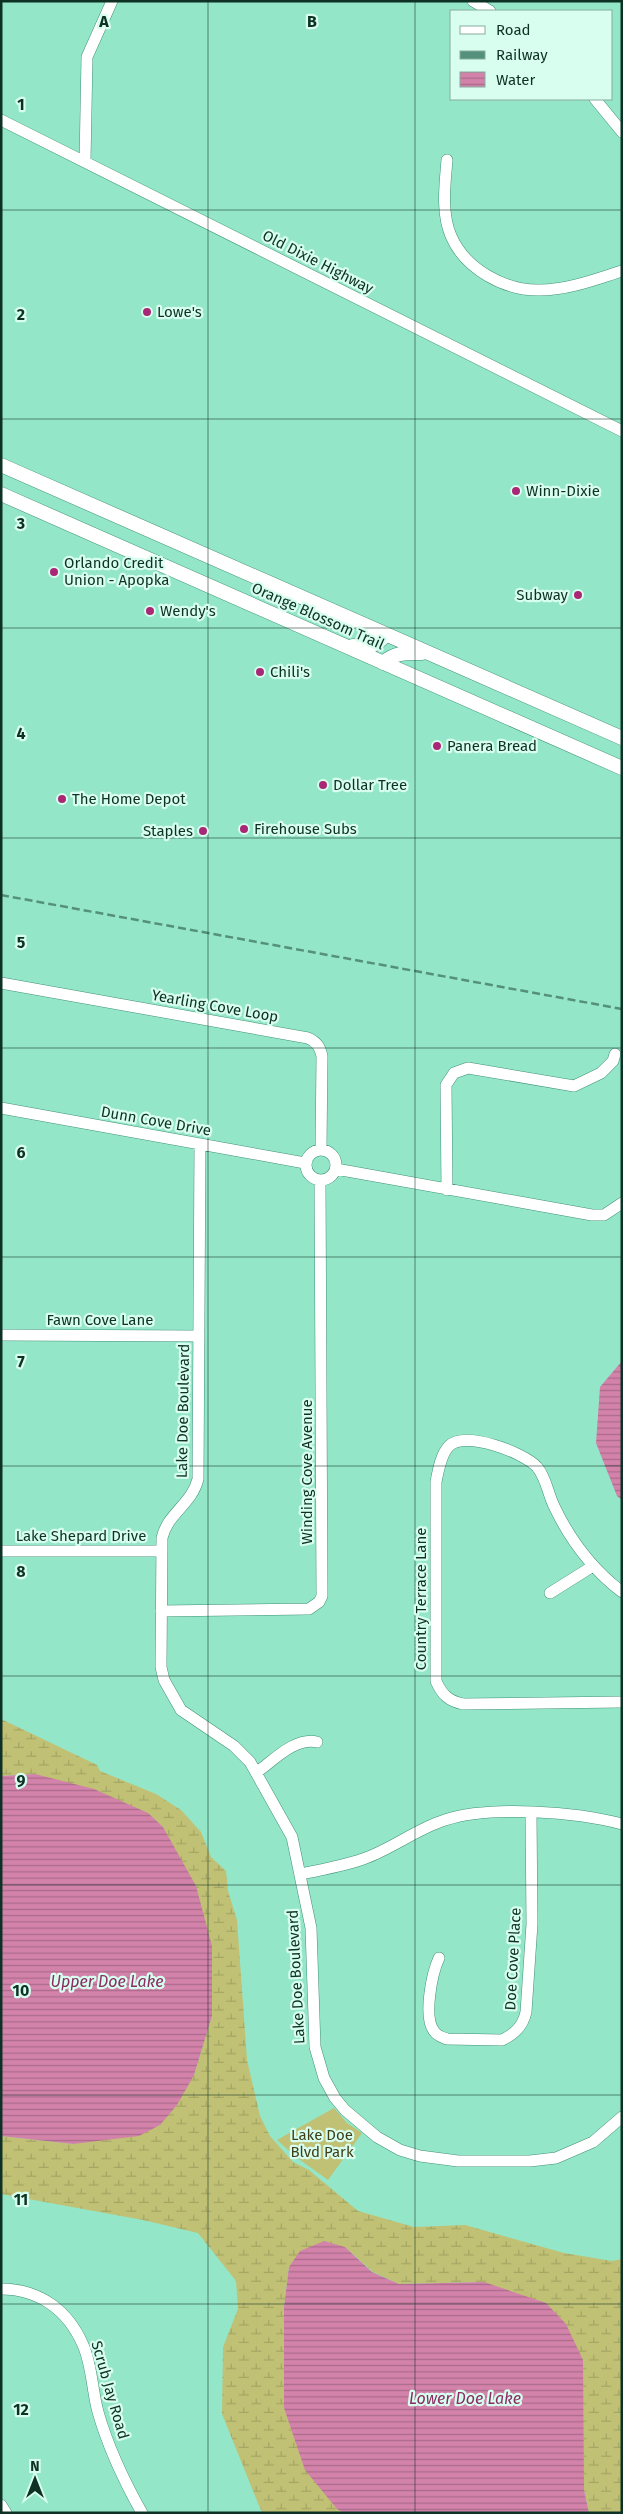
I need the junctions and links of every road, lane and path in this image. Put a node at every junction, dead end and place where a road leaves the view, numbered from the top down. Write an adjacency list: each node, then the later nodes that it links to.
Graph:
1 (112, 1): 8 (street)
2 (473, 1): 3 (street)
3 (488, 10)
4 (596, 100): 6 (street)
5 (1, 120): 8 (street, Old Dixie Highway)
6 (622, 132)
7 (447, 160): 9 (street)
8 (84, 162): 10 (street, Old Dixie Highway)
9 (622, 271)
10 (622, 431)
11 (1, 465): 13 (main road, Orange Blossom Trail)
12 (1, 494): 14 (main road, Orange Blossom Trail)
13 (386, 634): 14 (main road); 15 (main road, Orange Blossom Trail)
14 (342, 645): 16 (main road, Orange Blossom Trail)
15 (429, 653): 16 (main road); 17 (main road, Orange Blossom Trail)
16 (384, 663): 18 (main road, Orange Blossom Trail)
17 (622, 738)
18 (622, 768)
19 (1, 982): 23 (street, Yearling Cove Loop)
20 (615, 1054): 27 (street)
21 (1, 1108): 22 (street, Dunn Cove Drive)
22 (200, 1144): 24 (street, Dunn Cove Drive); 30 (street, Lake Doe Boulevard)
23 (321, 1149): 24 (street); 25 (street)
24 (305, 1163): 26 (street)
25 (336, 1169): 26 (street); 27 (street)
26 (320, 1180): 36 (street, Winding Cove Avenue)
27 (447, 1190): 28 (street)
28 (622, 1203)
29 (1, 1335): 30 (street, Fawn Cove Lane)
30 (199, 1336): 32 (street, Lake Doe Boulevard)
31 (1, 1551): 32 (street, Lake Shepard Drive)
32 (161, 1551): 36 (street, Lake Doe Boulevard)
33 (593, 1566): 34 (street); 35 (street); 37 (street, Country Terrace Lane)
34 (622, 1592)
35 (550, 1593)
36 (161, 1611): 39 (street, Lake Doe Boulevard)
37 (622, 1702)
38 (318, 1742): 39 (street)
39 (257, 1772): 42 (street, Lake Doe Boulevard)
40 (531, 1813): 41 (street); 42 (street); 43 (street, Doe Cove Place)
41 (622, 1824)
42 (300, 1874): 44 (street, Lake Doe Boulevard)
43 (439, 1958)
44 (622, 2117)
45 (1, 2290): 48 (street, Scrub Jay Road)
46 (1, 2505): 47 (street)
47 (6, 2513)
48 (142, 2513)

